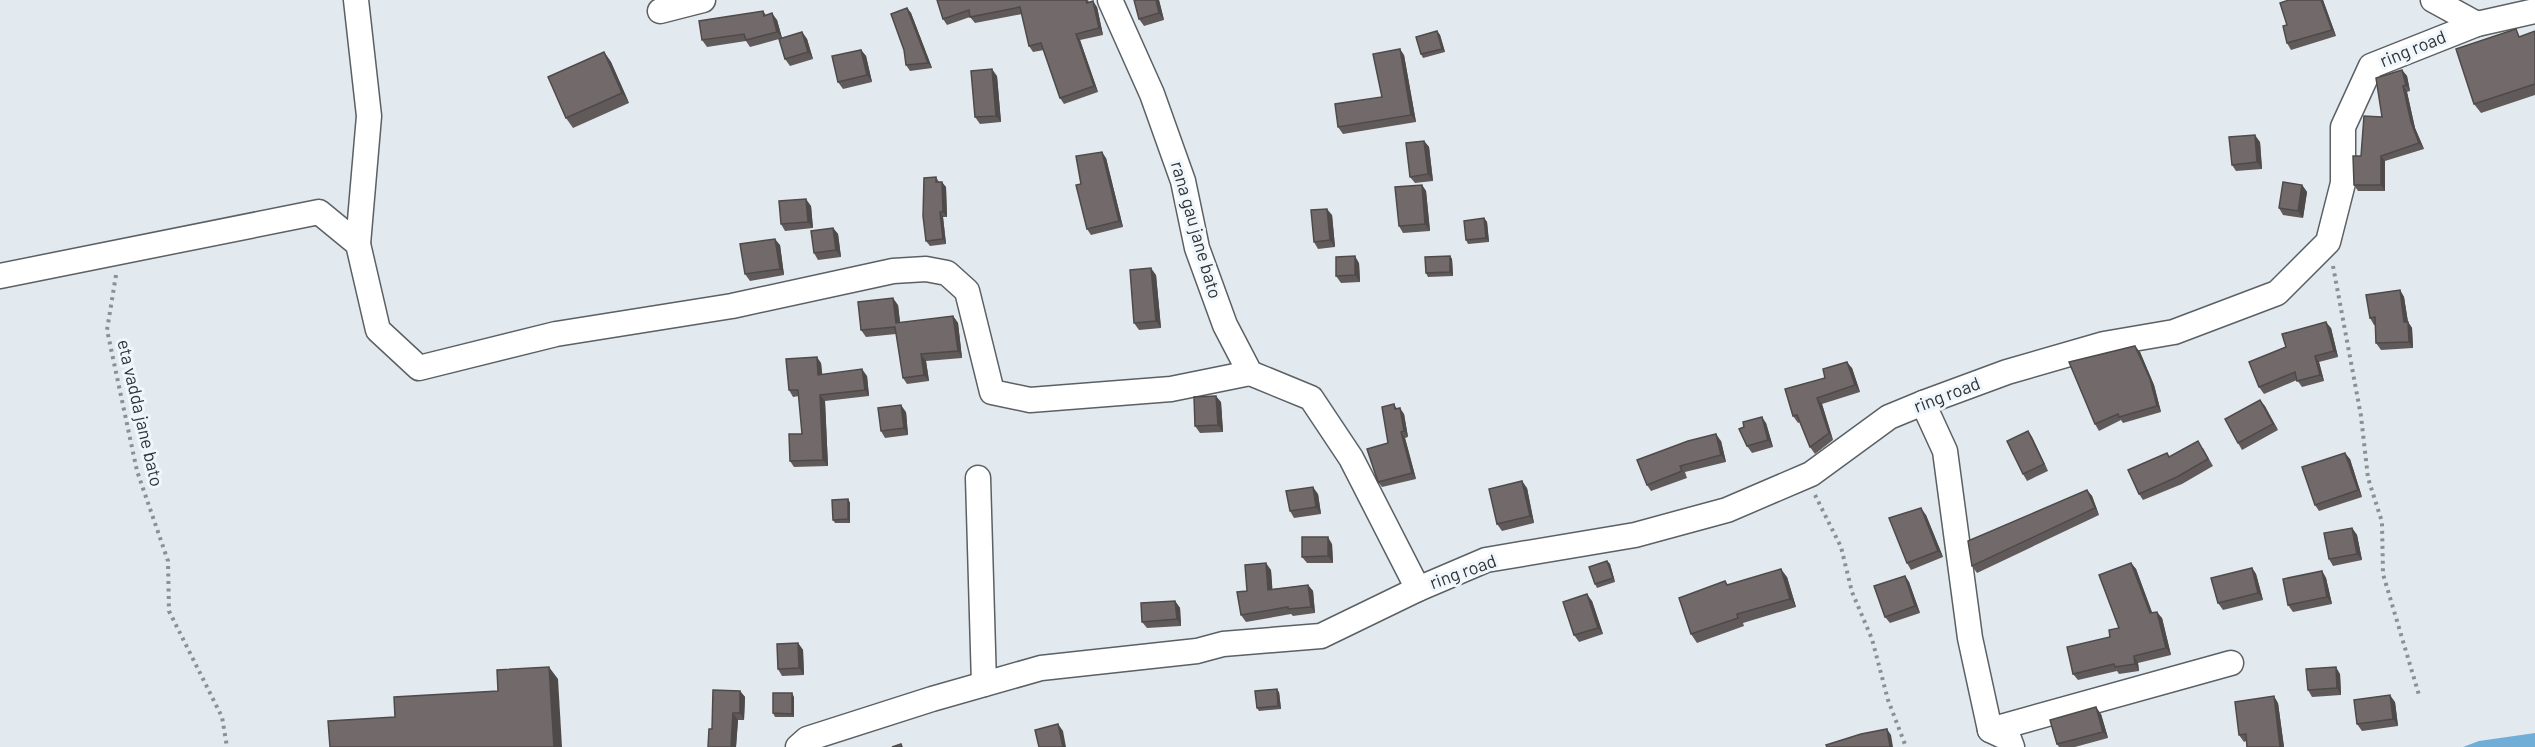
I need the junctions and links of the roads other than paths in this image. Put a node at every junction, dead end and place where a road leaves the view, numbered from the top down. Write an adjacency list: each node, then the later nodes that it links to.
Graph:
1 (356, 0): 8 (street)
2 (703, 0): 5 (street)
3 (1110, 0): 10 (street, rana gau jane bato)
4 (2433, 0): 7 (street)
5 (660, 11)
6 (2535, 11): 7 (street, ring road)
7 (2476, 24): 11 (street, ring road)
8 (358, 244): 9 (street); 10 (street)
9 (0, 276)
10 (1250, 373): 13 (street)
11 (1923, 403): 13 (street, ring road); 16 (street)
12 (978, 478): 15 (street)
13 (1418, 589): 15 (street, ring road)
14 (2231, 663): 16 (street)
15 (984, 684): 17 (street, ring road)
16 (1990, 730): 18 (street)
17 (798, 747)
18 (2012, 747)

